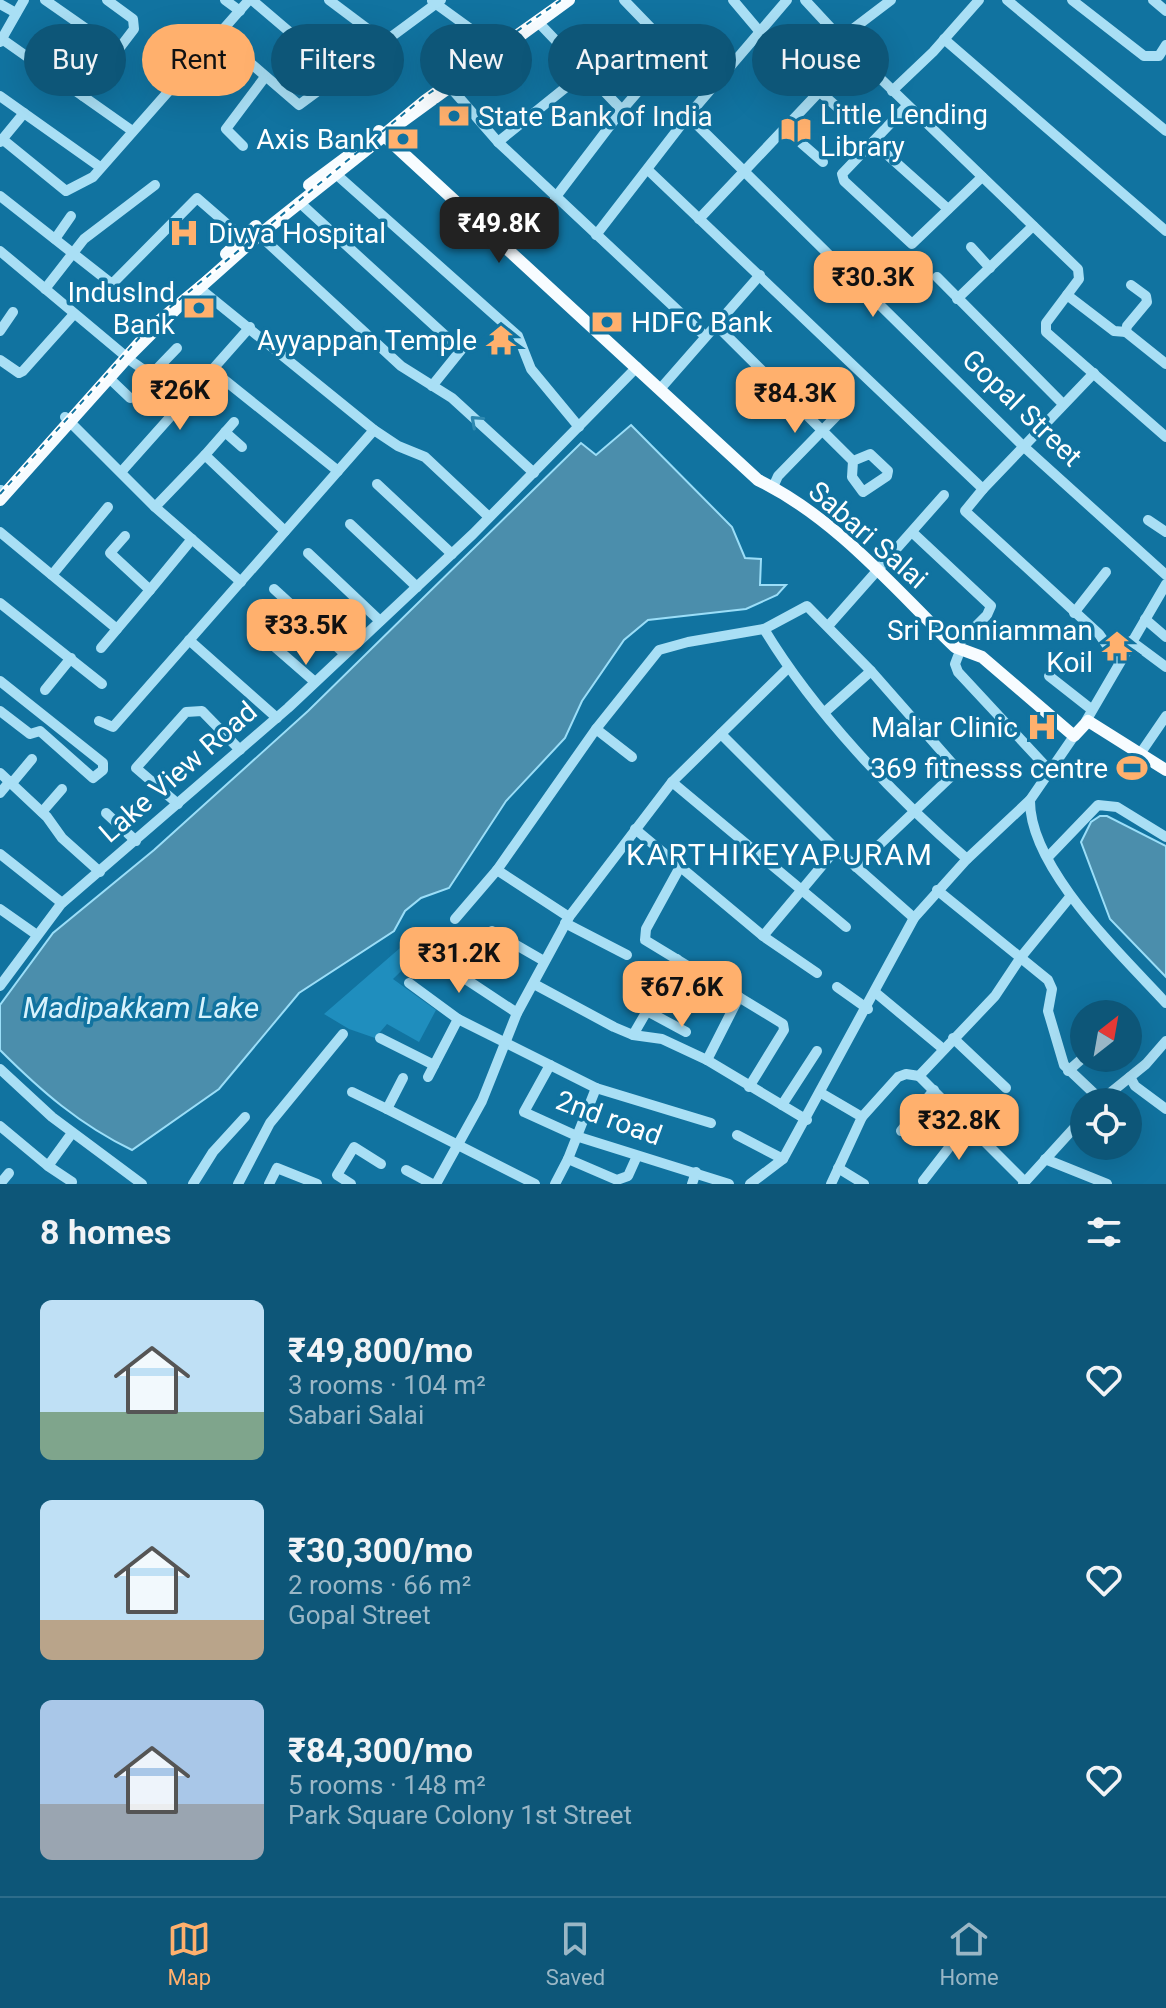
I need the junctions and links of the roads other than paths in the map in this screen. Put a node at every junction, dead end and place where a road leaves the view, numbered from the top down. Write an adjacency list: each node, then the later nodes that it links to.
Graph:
1 (24, 0): 22 (street)
2 (45, 0): 24 (street)
3 (107, 0): 39 (street)
4 (225, 0): 20 (street)
5 (250, 0): 20 (street); 26 (street)
6 (329, 0): 27 (street)
7 (558, 0): 29 (main road)
8 (569, 0): 23 (main road)
9 (624, 0): 30 (street)
10 (733, 0): 31 (street)
11 (787, 0): 32 (street)
12 (805, 0): 33 (street)
13 (891, 0): 34 (street)
14 (979, 0): 38 (street)
15 (1007, 0): 71 (street)
16 (1072, 0): 42 (street)
17 (1153, 0): 21 (street)
18 (436, 1): 28 (street); 35 (street)
19 (0, 4): 22 (street)
20 (240, 11): 25 (street)
21 (1166, 11)
22 (16, 13): 40 (street)
23 (539, 23): 36 (main road); 37 (street)
24 (79, 24)
25 (229, 24)
26 (279, 24)
27 (361, 24)
28 (466, 24)
29 (528, 24)
30 (647, 24)
31 (753, 24)
32 (767, 24)
33 (828, 24)
34 (859, 24)
35 (404, 27)
36 (532, 27)
37 (548, 33)
38 (944, 39): 49 (street); 91 (street)
39 (126, 40)
40 (1, 41): 43 (street)
41 (752, 41): 44 (street)
42 (1166, 45)
43 (24, 56)
44 (736, 59)
45 (255, 68): 46 (street)
46 (265, 77): 47 (street); 76 (street)
47 (271, 82)
48 (889, 88): 49 (street)
49 (892, 91): 64 (street)
50 (0, 96): 66 (street)
51 (83, 96): 70 (street)
52 (163, 96): 70 (street)
53 (288, 96): 54 (street)
54 (311, 96)
55 (433, 96): 72 (main road)
56 (437, 96): 72 (main road)
57 (458, 96): 74 (street)
58 (555, 96): 74 (street)
59 (608, 96): 65 (street)
60 (634, 96): 65 (street)
61 (704, 96): 68 (street)
62 (816, 96): 69 (street)
63 (825, 96): 67 (street)
64 (907, 106): 75 (street); 82 (street)
65 (622, 110): 84 (street)
66 (24, 113): 73 (street); 78 (street)
67 (845, 114)
68 (688, 116): 79 (street); 80 (street, Gopal Street)
69 (785, 129): 77 (street); 80 (street)
70 (131, 130): 78 (street)
71 (1166, 131)
72 (382, 134): 81 (main road); 92 (main road); 117 (main road, Sabari Salai)
73 (1, 140): 78 (street)
74 (498, 142): 84 (street)
75 (873, 142): 87 (street); 87 (street)
76 (243, 146)
77 (823, 162)
78 (100, 167)
79 (648, 170): 89 (street); 93 (street)
80 (744, 172): 89 (street); 133 (street, Gopal Street)
81 (337, 175): 85 (main road); 128 (street)
82 (982, 177): 87 (street); 90 (street)
83 (155, 185): 97 (street)
84 (555, 198): 93 (street)
85 (299, 202): 92 (main road); 121 (street)
86 (3, 203): 94 (street)
87 (948, 209)
88 (71, 216): 94 (street)
89 (699, 219): 99 (street)
90 (1033, 226): 98 (street); 104 (street)
91 (1166, 231)
92 (251, 234): 97 (street); 102 (main road); 114 (main road); 121 (street)
93 (596, 235): 112 (street)
94 (55, 239): 97 (street)
95 (971, 247): 98 (street)
96 (0, 251): 103 (street)
97 (73, 253): 103 (street)
98 (990, 268): 105 (street)
99 (760, 275): 108 (street); 142 (street)
100 (937, 277): 105 (street)
101 (1131, 285): 111 (street)
102 (199, 288): 109 (street); 114 (main road)
103 (45, 289): 107 (street)
104 (1067, 295): 111 (street); 119 (street)
105 (957, 299): 125 (street)
106 (13, 312): 110 (street)
107 (74, 314): 114 (street); 115 (street)
108 (716, 325): 112 (street); 130 (street)
109 (250, 327): 118 (street); 129 (street)
110 (0, 331)
111 (1126, 332): 116 (street)
112 (705, 336): 122 (street)
113 (177, 348): 114 (street)
114 (125, 356): 120 (main road); 126 (main road)
115 (0, 360)
116 (1166, 364)
117 (637, 367): 122 (main road, Sabari Salai); 128 (street, Lake View Road)
118 (212, 370): 137 (street); 138 (street)
119 (1094, 373): 125 (street); 132 (street)
120 (109, 378): 123 (street); 126 (main road)
121 (432, 386): 139 (street, one-way to 121)
122 (661, 388): 141 (main road, Sabari Salai)
123 (130, 398)
124 (849, 403): 130 (street)
125 (1062, 403): 133 (street)
126 (68, 419): 137 (street); 143 (main road); 145 (main road)
127 (234, 422): 131 (street)
128 (579, 427): 139 (street, Lake View Road)
129 (374, 430): 138 (street); 148 (street)
130 (824, 430): 136 (street); 141 (street)
131 (225, 432): 134 (street); 135 (street)
132 (1166, 437)
133 (1022, 445): 142 (street); 162 (street, Gopal Street)
134 (242, 447)
135 (205, 455): 147 (street); 151 (street)
136 (853, 461)
137 (122, 471): 147 (street)
138 (338, 471): 151 (street)
139 (534, 473): 148 (street, Lake View Road)
140 (377, 484): 158 (street)
141 (773, 487): 159 (main road, Sabari Salai)
142 (983, 489): 169 (street)
143 (0, 490)
144 (944, 495): 154 (street)
145 (0, 500)
146 (108, 507): 161 (street)
147 (155, 507): 156 (street)
148 (489, 517): 158 (street, Lake View Road)
149 (1148, 520): 153 (street)
150 (350, 524): 164 (street)
151 (285, 531): 163 (street)
152 (0, 532): 161 (street)
153 (1166, 532)
154 (913, 533): 159 (street); 180 (street)
155 (125, 536): 166 (street)
156 (192, 539): 163 (street); 166 (street)
157 (308, 553): 171 (street)
158 (452, 554): 164 (street, Lake View Road)
159 (878, 571): 172 (street); 180 (main road, Sabari Salai)
160 (1106, 572): 169 (street)
161 (52, 575): 173 (street)
162 (1166, 575)
163 (241, 582): 177 (street)
164 (417, 587): 171 (street, Lake View Road)
165 (274, 589): 181 (street)
166 (150, 590): 173 (street)
167 (1165, 590): 170 (street)
168 (0, 603): 182 (street)
169 (1074, 613): 183 (street)
170 (1145, 619): 176 (street); 178 (street)
171 (380, 621): 181 (street, Lake View Road)
172 (829, 625): 175 (street); 186 (street)
173 (117, 629): 179 (street)
174 (254, 629): 189 (street)
175 (764, 629): 185 (street); 198 (street)
176 (1166, 637)
177 (189, 640): 196 (street); 197 (street)
178 (1131, 641): 183 (street); 184 (street)
179 (101, 648)
180 (958, 649): 200 (main road, Sabari Salai); 206 (street)
181 (345, 654): 189 (street, Lake View Road)
182 (71, 658): 190 (street); 191 (street)
183 (1118, 661): 194 (street)
184 (1166, 667)
185 (788, 668): 193 (street); 199 (street)
186 (871, 671): 193 (street); 216 (street)
187 (1049, 676): 194 (street)
188 (0, 681): 192 (street)
189 (315, 682): 196 (street, Lake View Road)
190 (102, 684)
191 (45, 690)
192 (0, 711)
193 (826, 711): 216 (street)
194 (1088, 715): 200 (main road); 202 (main road)
195 (1166, 716): 202 (street)
196 (277, 718): 201 (street, Lake View Road)
197 (99, 721)
198 (596, 729): 203 (street); 226 (street)
199 (721, 734): 209 (street); 220 (street)
200 (1074, 736): 206 (street)
201 (240, 750): 213 (street, Lake View Road); 213 (street)
202 (1140, 754): 205 (main road)
203 (632, 757)
204 (32, 759): 208 (street)
205 (1166, 770)
206 (1051, 772): 212 (street)
207 (0, 773): 208 (street)
208 (11, 782): 211 (street); 214 (street)
209 (672, 782): 217 (street); 228 (street)
210 (62, 789): 214 (street)
211 (0, 793)
212 (1030, 800): 222 (street); 223 (street)
213 (178, 804): 219 (street, Lake View Road)
214 (42, 812): 227 (street)
215 (106, 813): 219 (street)
216 (914, 813): 223 (street); 225 (street)
217 (635, 829): 224 (street); 235 (street)
218 (1166, 837): 222 (street)
219 (136, 841): 227 (street, Lake View Road)
220 (836, 849): 225 (street); 228 (street)
221 (0, 854): 231 (street)
222 (1048, 857): 230 (street)
223 (967, 859): 229 (street)
224 (680, 867): 239 (street); 243 (street)
225 (856, 867): 233 (street)
226 (497, 870): 234 (street); 235 (street)
227 (100, 872): 231 (street, Lake View Road)
228 (800, 889): 236 (street); 239 (street)
229 (937, 890): 233 (street); 242 (street)
230 (1070, 897): 242 (street); 252 (street)
231 (62, 903): 238 (street, Lake View Road)
232 (2, 913): 238 (street)
233 (914, 918): 250 (street)
234 (455, 919)
235 (567, 920): 241 (street); 244 (street)
236 (846, 927)
237 (492, 931): 244 (street)
238 (37, 935): 248 (street, Lake View Road)
239 (763, 936): 245 (street)
240 (436, 941): 255 (street)
241 (627, 955)
242 (1021, 957): 261 (street); 270 (street)
243 (677, 959): 251 (street); 254 (street)
244 (544, 961): 247 (street)
245 (817, 973)
246 (409, 983): 256 (street)
247 (534, 984): 255 (street); 259 (street)
248 (0, 986)
249 (837, 987): 253 (street)
250 (876, 993): 253 (street); 264 (street)
251 (739, 997): 266 (street); 275 (street)
252 (1166, 1003)
253 (868, 1009): 282 (street)
254 (647, 1011): 257 (street); 259 (street)
255 (517, 1013): 263 (street)
256 (458, 1019): 263 (street); 267 (street)
257 (686, 1032)
258 (343, 1034): 316 (street)
259 (633, 1035): 266 (street)
260 (380, 1038): 267 (street)
261 (953, 1038): 264 (street); 277 (street)
262 (1166, 1041): 273 (street)
263 (507, 1045): 268 (street); 297 (street)
264 (942, 1048): 271 (street)
265 (817, 1051): 283 (street)
266 (707, 1060): 275 (street)
267 (434, 1065): 272 (street)
268 (550, 1065): 276 (street); 296 (street, 2nd road)
269 (0, 1069): 294 (street)
270 (1068, 1071): 278 (street)
271 (919, 1076): 280 (street); 287 (street)
272 (428, 1077)
273 (1130, 1077): 279 (street); 285 (street)
274 (403, 1078): 284 (street)
275 (749, 1087): 283 (street)
276 (596, 1088): 289 (street); 296 (street)
277 (1006, 1088)
278 (1086, 1088)
279 (1116, 1088)
280 (934, 1090): 290 (street); 292 (street)
281 (352, 1092): 284 (street)
282 (821, 1093): 287 (street); 288 (street)
283 (782, 1105): 288 (street)
284 (387, 1109): 297 (street)
285 (1166, 1109)
286 (245, 1117): 315 (street)
287 (862, 1117): 304 (street)
288 (807, 1120): 300 (street)
289 (711, 1123)
290 (968, 1123): 309 (street); 311 (street)
291 (0, 1126): 303 (street)
292 (901, 1131)
293 (1070, 1132): 301 (street)
294 (72, 1133): 303 (street); 314 (street)
295 (737, 1135): 300 (street)
296 (579, 1137): 298 (street, 2nd road); 299 (street)
297 (459, 1143): 320 (street); 321 (street)
298 (637, 1156): 299 (street); 306 (street, 2nd road)
299 (568, 1159): 322 (street)
300 (783, 1159): 325 (street)
301 (1045, 1159): 311 (street); 312 (street)
302 (381, 1164): 308 (street)
303 (48, 1166): 310 (street)
304 (838, 1168): 326 (street); 327 (street)
305 (406, 1170): 320 (street)
306 (696, 1172): 323 (street); 324 (street, 2nd road)
307 (9, 1173): 313 (street)
308 (333, 1180): 319 (street)
309 (923, 1181)
310 (72, 1182)
311 (1024, 1183)
312 (1100, 1183)
313 (0, 1184)
314 (140, 1184)
315 (193, 1184)
316 (238, 1184)
317 (269, 1184): 318 (street)
318 (317, 1184)
319 (351, 1184)
320 (434, 1184)
321 (535, 1184)
322 (555, 1184)
323 (692, 1184)
324 (729, 1184)
325 (750, 1184)
326 (831, 1184)
327 (864, 1184)

